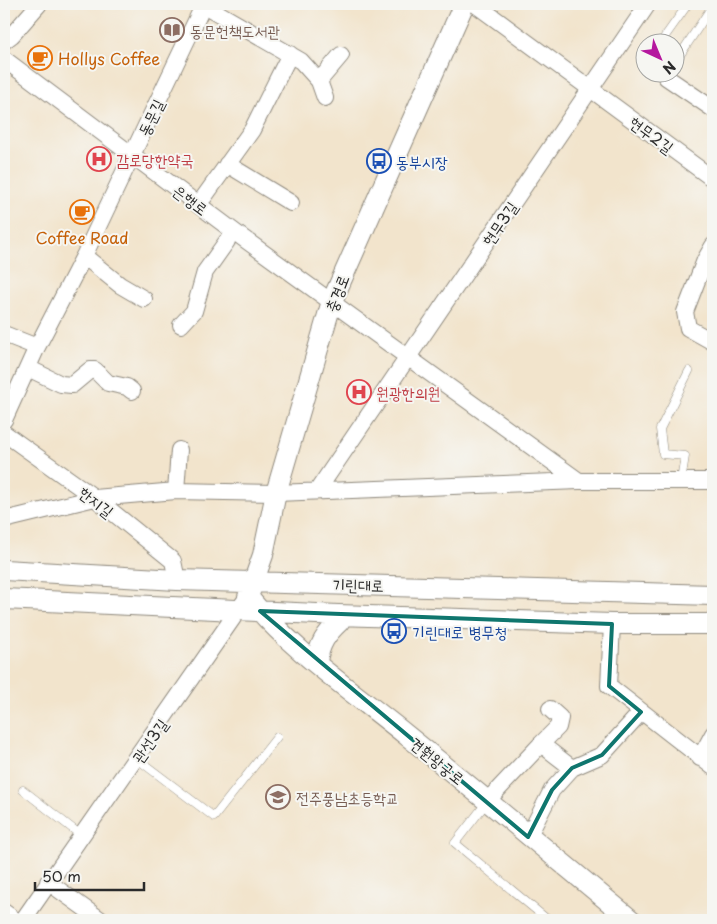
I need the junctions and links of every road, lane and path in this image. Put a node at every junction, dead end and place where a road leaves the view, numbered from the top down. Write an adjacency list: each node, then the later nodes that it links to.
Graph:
1 (40, 4): 9 (street)
2 (204, 4): 11 (street, 동문길); 19 (street, 동문길)
3 (464, 4): 28 (street, 충경로)
4 (475, 4): 16 (street, 현무2길)
5 (648, 4): 16 (street)
6 (688, 4): 8 (lane)
7 (713, 5): 10 (lane)
8 (668, 32)
9 (4, 41)
10 (684, 47)
11 (290, 54): 14 (street, 동문길); 20 (street)
12 (341, 55): 14 (street)
13 (4, 59): 19 (street, 은행로)
14 (319, 81): 17 (street, 동문길)
15 (679, 82): 18 (street)
16 (591, 89): 21 (street, 현무2길); 33 (street, 현무3길)
17 (325, 98)
18 (713, 109)
19 (131, 155): 26 (street, 동문길); 28 (street, 은행로)
20 (227, 164): 22 (street); 23 (street)
21 (713, 179)
22 (204, 197)
23 (291, 202)
24 (227, 240): 29 (street)
25 (713, 246): 31 (street)
26 (84, 256): 27 (street); 32 (street, 동문길)
27 (144, 299)
28 (332, 301): 33 (street); 45 (street, 충경로)
29 (181, 325)
30 (4, 334): 32 (street)
31 (713, 342)
32 (37, 347): 34 (street, 동문길)
33 (406, 357): 40 (street); 44 (street, 현무3길)
34 (28, 368): 36 (street); 37 (street, 동문길)
35 (689, 371): 41 (lane)
36 (132, 391)
37 (4, 420)
38 (4, 432): 46 (street, 한지길)
39 (179, 450): 43 (street)
40 (579, 481): 41 (street); 44 (street)
41 (681, 481): 42 (street)
42 (713, 481)
43 (176, 491): 45 (street); 46 (street)
44 (317, 491): 45 (street)
45 (276, 493): 52 (street, 충경로)
46 (94, 498): 47 (street); 49 (street, 한지길)
47 (4, 520)
48 (4, 570): 49 (street, 기린대로)
49 (177, 580): 52 (street, 기린대로)
50 (713, 595): 52 (street, 기린대로)
51 (4, 599): 52 (street, 기린대로)
52 (250, 600): 53 (street, 기린대로); 56 (street, 견훤왕궁로); 62 (street, 관선3길)
53 (338, 615): 54 (street, 기린대로); 56 (street)
54 (612, 624): 55 (street, 기린대로); 58 (street)
55 (713, 624)
56 (317, 662): 66 (street, 견훤왕궁로)
57 (550, 709): 61 (street)
58 (641, 712): 63 (street); 64 (street)
59 (713, 734): 63 (street)
60 (277, 737): 62 (lane)
61 (541, 744): 64 (street); 66 (street)
62 (136, 758): 67 (street, 관선3길)
63 (706, 763)
64 (572, 768): 68 (street)
65 (23, 790): 67 (lane)
66 (488, 800): 68 (street, 견훤왕궁로); 73 (lane)
67 (82, 836): 69 (street, 관선3길)
68 (528, 837): 74 (street, 견훤왕궁로)
69 (48, 882): 71 (street, 관선3길); 72 (street)
70 (4, 912): 71 (street, 관선3길)
71 (26, 919)
72 (101, 920)
73 (548, 920)
74 (631, 920)

